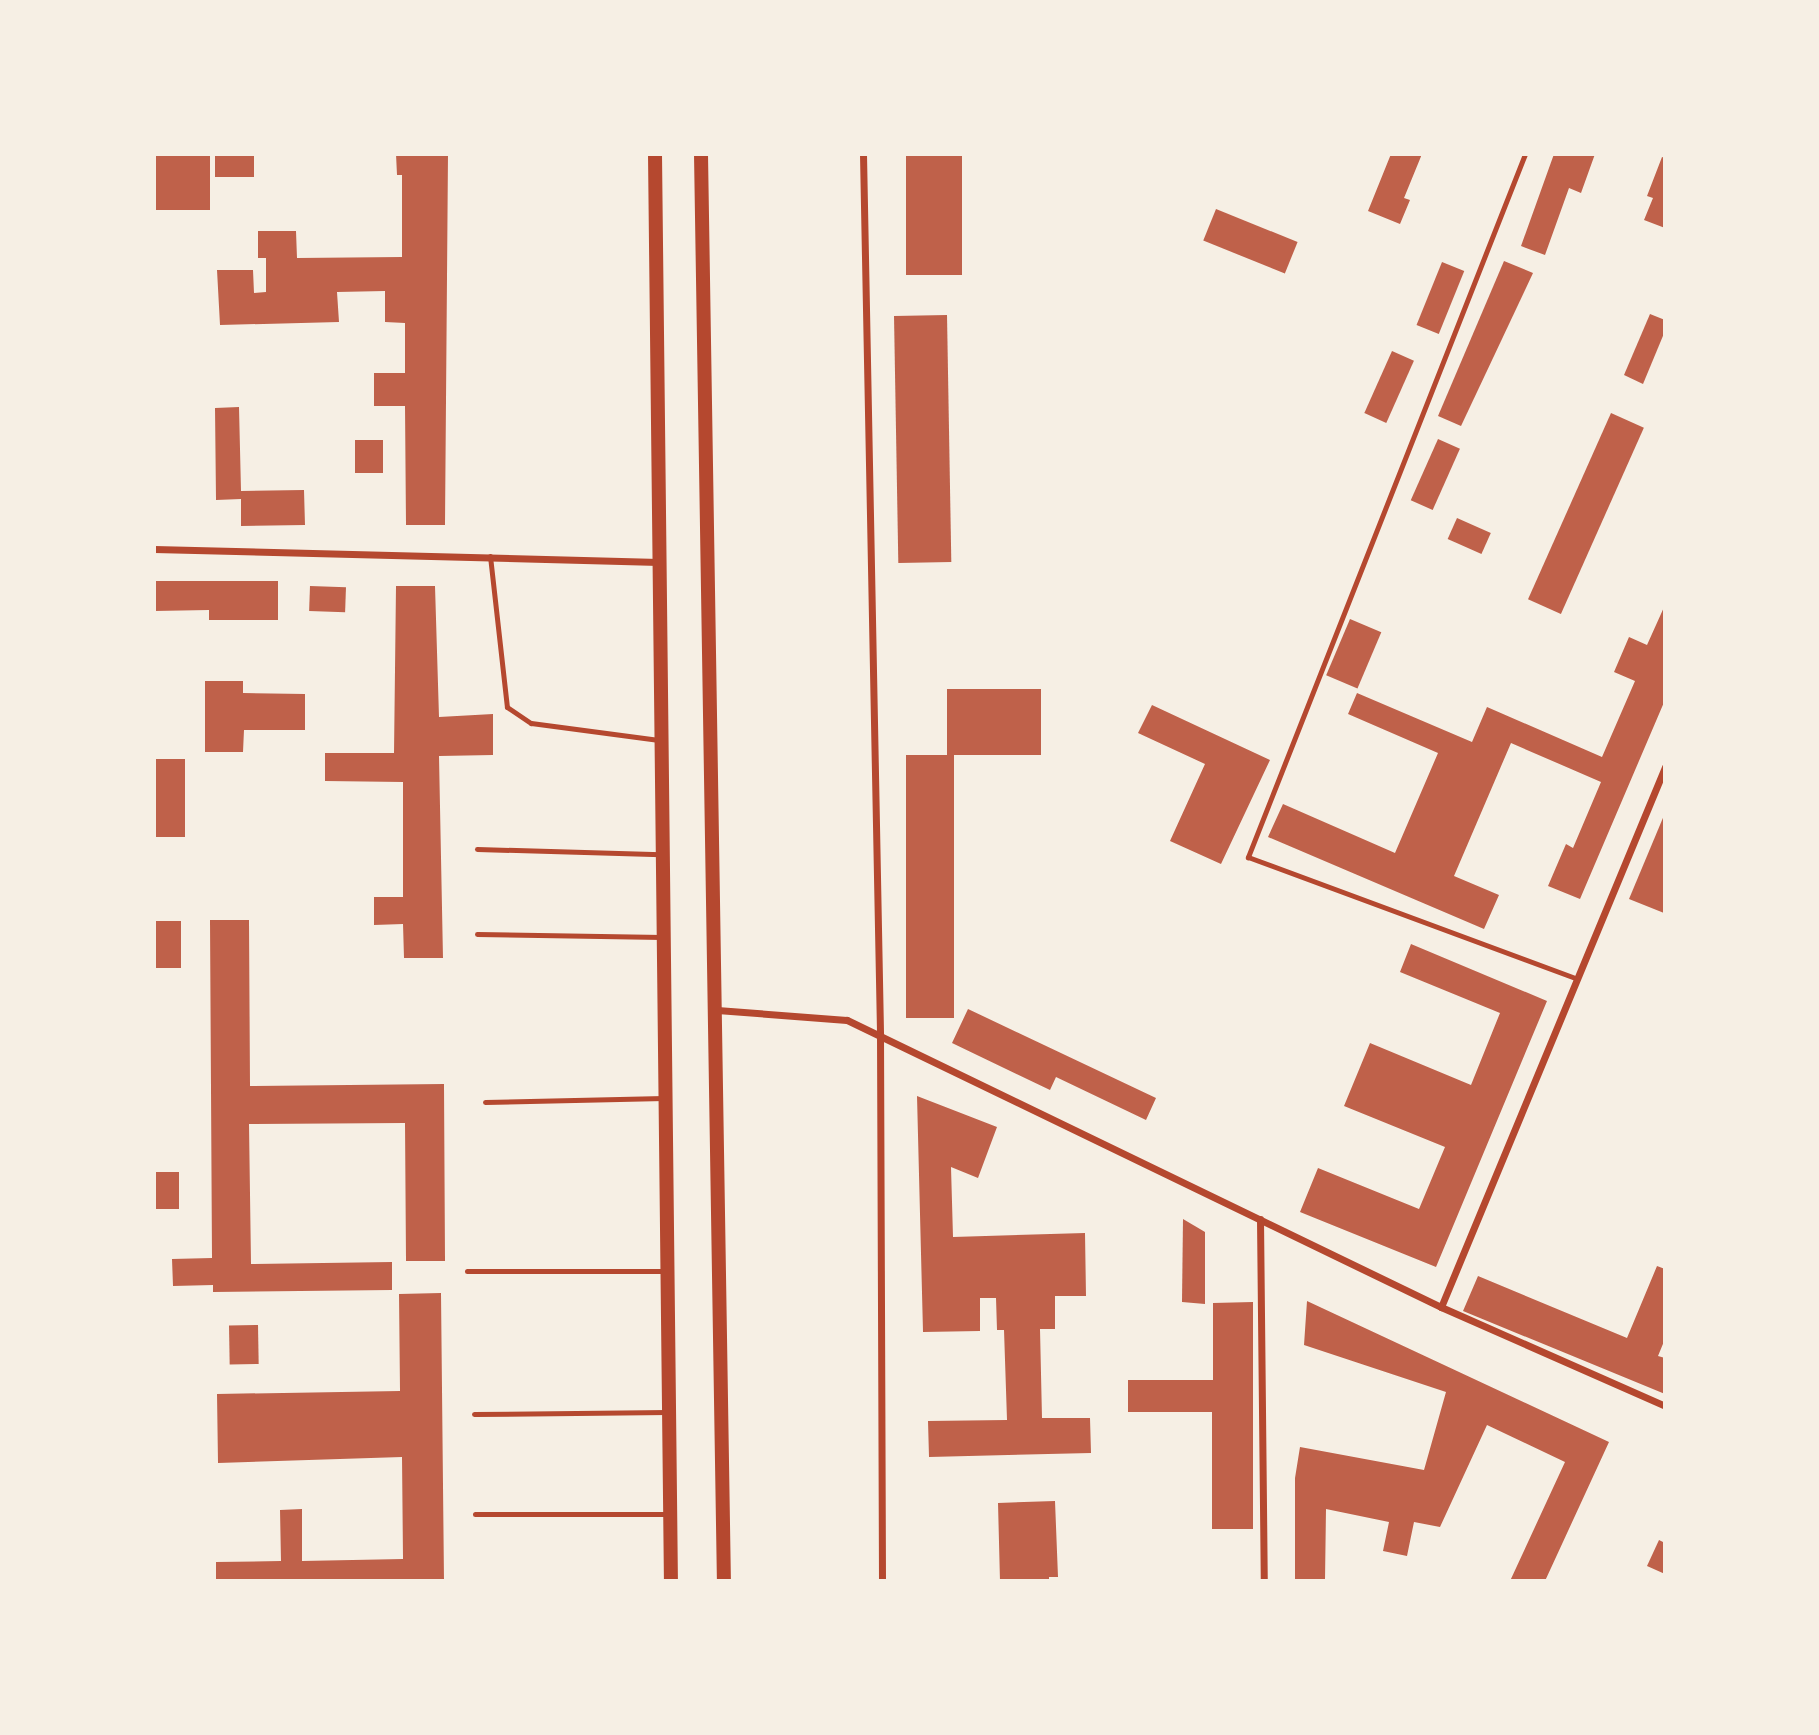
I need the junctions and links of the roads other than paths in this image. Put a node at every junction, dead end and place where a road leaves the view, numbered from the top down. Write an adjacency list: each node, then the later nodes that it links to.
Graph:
1 (655, 154): 7 (main road)
2 (701, 154): 15 (main road)
3 (863, 154): 16 (street)
4 (1525, 154): 14 (lane)
5 (154, 549): 6 (street)
6 (490, 556): 7 (street); 8 (lane)
7 (659, 562): 8 (main road)
8 (659, 740): 11 (main road)
9 (1665, 767): 14 (street)
10 (477, 849): 11 (lane)
11 (661, 854): 13 (main road)
12 (477, 934): 13 (lane)
13 (662, 937): 17 (main road)
14 (1577, 979): 22 (street)
15 (717, 1010): 16 (street); 29 (main road)
16 (880, 1035): 19 (street); 30 (street)
17 (664, 1098): 18 (lane); 21 (main road)
18 (485, 1102)
19 (1260, 1219): 22 (street); 31 (street)
20 (467, 1271): 21 (lane)
21 (666, 1271): 24 (main road)
22 (1441, 1307): 23 (street)
23 (1665, 1406)
24 (668, 1412): 25 (lane); 27 (main road)
25 (474, 1414)
26 (475, 1514): 27 (lane)
27 (670, 1514): 28 (main road)
28 (671, 1581)
29 (724, 1581)
30 (882, 1581)
31 (1264, 1581)

